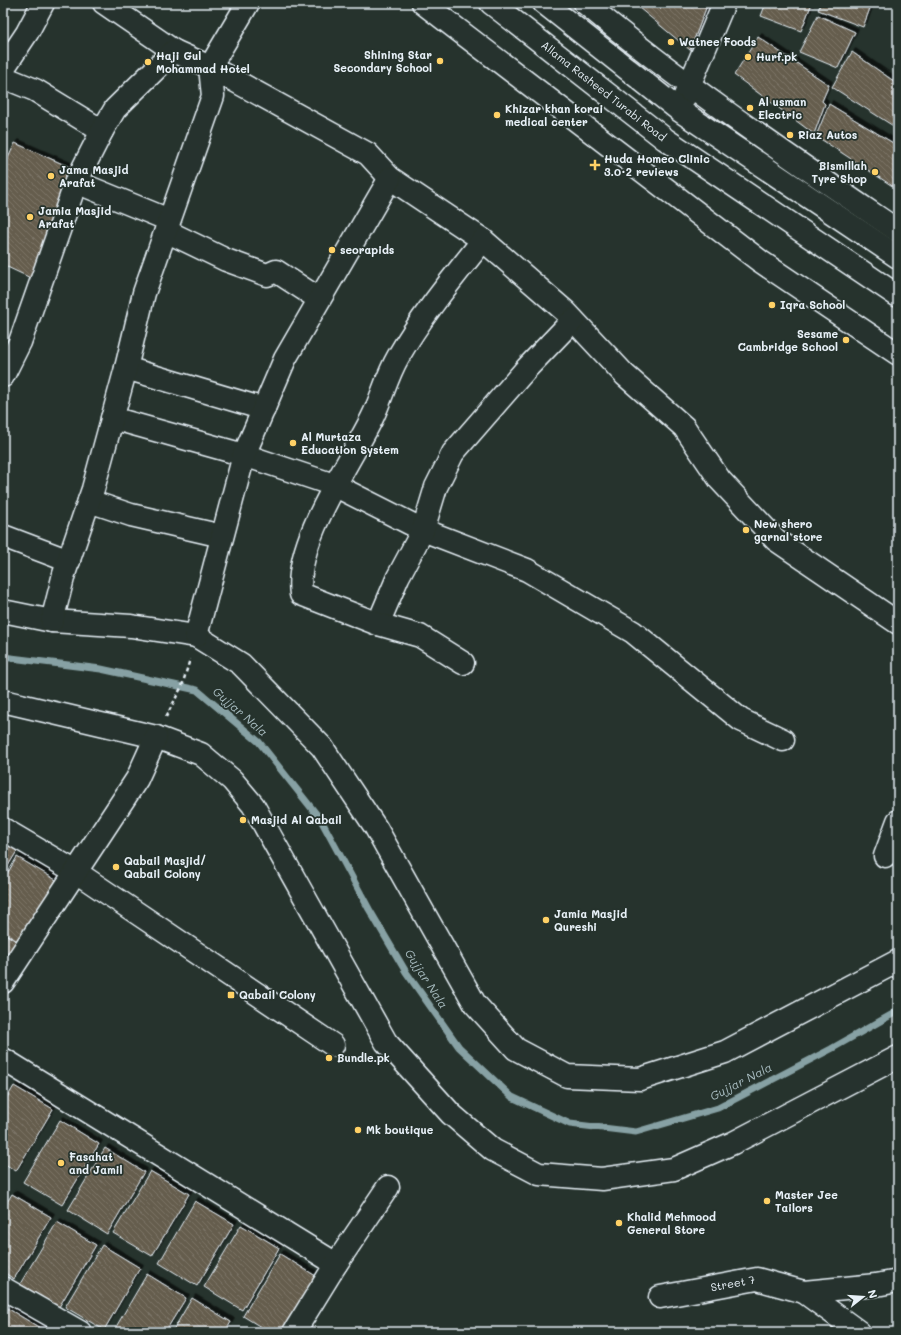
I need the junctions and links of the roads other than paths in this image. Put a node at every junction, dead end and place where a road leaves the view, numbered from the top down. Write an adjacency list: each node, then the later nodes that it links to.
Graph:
1 (43, 3): 11 (street)
2 (104, 3): 9 (street)
3 (248, 3): 10 (street)
4 (423, 3): 25 (street)
5 (491, 3): 21 (street, Allama Rasheed Turabi Road)
6 (544, 3): 13 (street)
7 (585, 3): 12 (street)
8 (724, 3): 12 (street)
9 (174, 51): 10 (street); 14 (street)
10 (210, 67): 15 (street); 17 (street)
11 (3, 69): 14 (street)
12 (690, 85): 13 (street); 18 (street)
13 (678, 110): 20 (street)
14 (102, 131): 16 (street)
15 (390, 178): 19 (street); 22 (street)
16 (76, 182): 17 (street); 24 (street)
17 (167, 225): 22 (street); 26 (street)
18 (898, 231)
19 (483, 240): 23 (street); 31 (street)
20 (898, 257)
21 (898, 296)
22 (320, 299): 28 (street)
23 (573, 320): 33 (street); 39 (street)
24 (11, 339): 27 (street)
25 (898, 354)
26 (126, 368): 28 (street); 29 (street)
27 (3, 376)
28 (264, 409): 30 (street)
29 (112, 418): 30 (street); 32 (street)
30 (244, 455): 31 (street); 35 (street)
31 (334, 485): 33 (street); 40 (street)
32 (89, 501): 35 (street); 36 (street)
33 (423, 530): 40 (street); 45 (street)
34 (3, 536): 36 (street)
35 (222, 536): 41 (street)
36 (69, 561): 38 (street)
37 (3, 612): 38 (street)
38 (52, 621): 41 (street)
39 (898, 623)
40 (378, 624): 42 (street)
41 (196, 636): 50 (street)
42 (463, 663)
43 (3, 701): 44 (street)
44 (156, 737): 49 (street); 53 (street)
45 (782, 740)
46 (898, 821): 48 (street)
47 (3, 828): 49 (street)
48 (885, 856)
49 (76, 872): 51 (street); 52 (street)
50 (898, 961)
51 (3, 982)
52 (333, 1045)
53 (898, 1057)
54 (3, 1059): 56 (street)
55 (388, 1187): 56 (street)
56 (336, 1264): 62 (street)
57 (898, 1281): 59 (street, Street 7)
58 (3, 1288): 61 (street)
59 (804, 1292): 60 (street, Street 7); 63 (street, Street 7)
60 (660, 1297)
61 (80, 1332)
62 (294, 1332)
63 (859, 1332)

